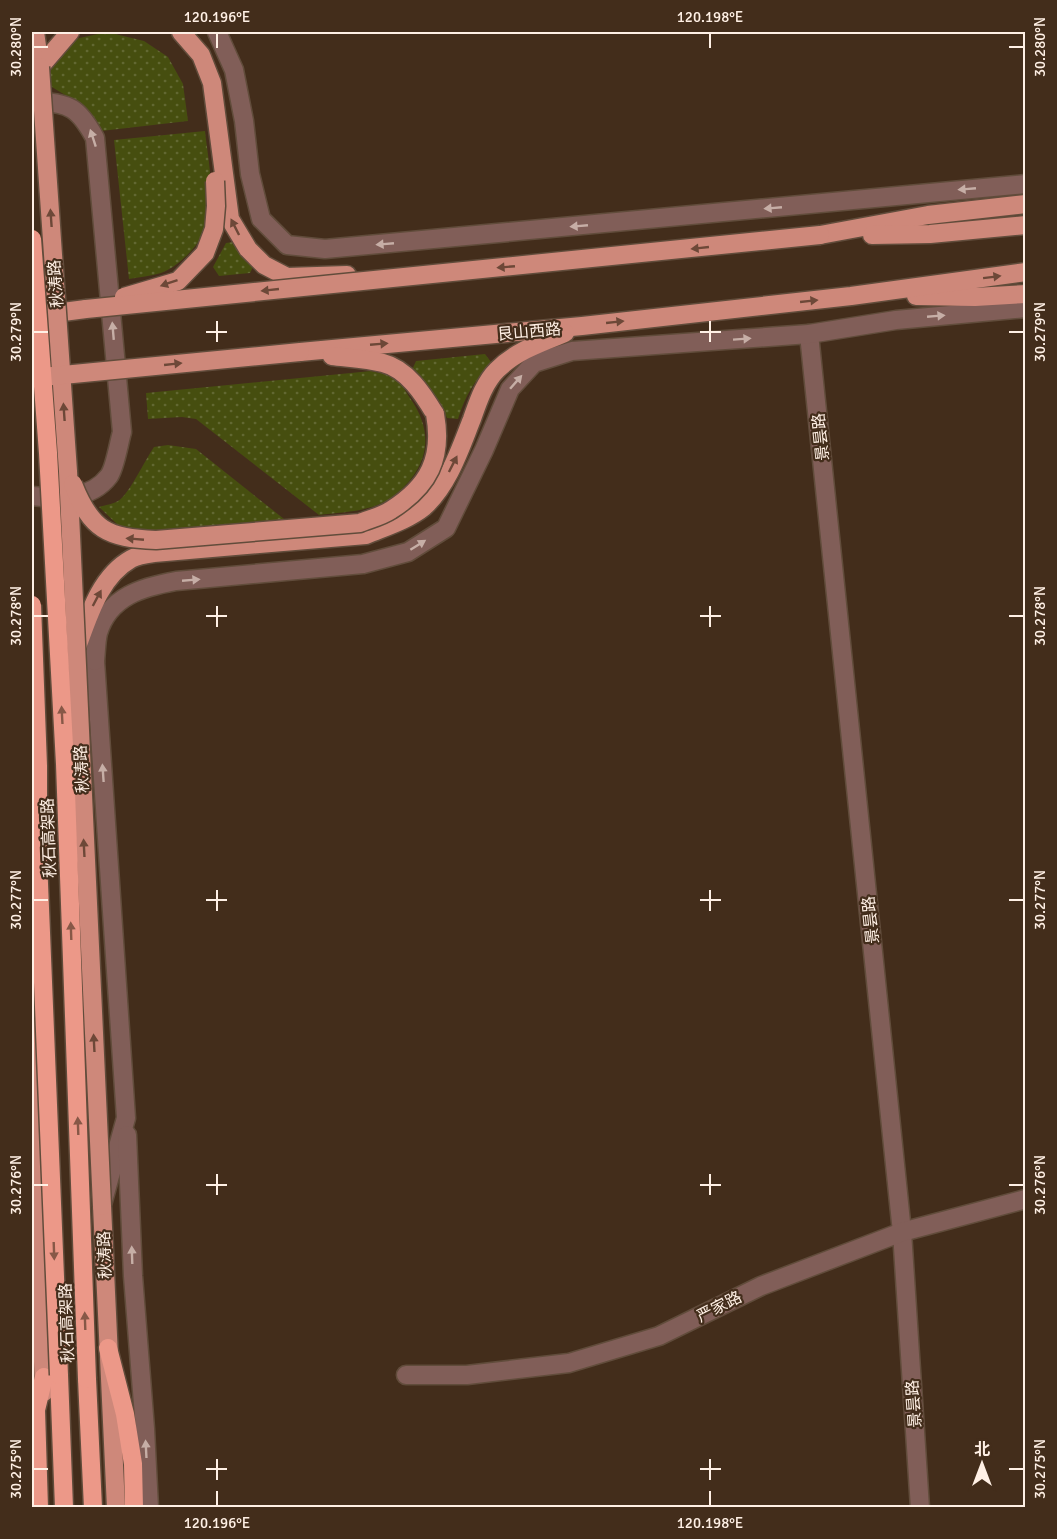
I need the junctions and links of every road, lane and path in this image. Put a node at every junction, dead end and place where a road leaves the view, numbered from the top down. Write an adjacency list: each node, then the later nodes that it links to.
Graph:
1 (35, 32): 6 (main road, 秋涛路)
2 (70, 32): 6 (main road)
3 (169, 32): 17 (main road, one-way to 17, bridge)
4 (181, 32): 12 (main road, one-way to 4, bridge)
5 (217, 32): 7 (street, one-way to 5)
6 (34, 88): 23 (main road, 秋涛路, one-way to 6, bridge); 25 (street, one-way to 6)
7 (1026, 184)
8 (1026, 204): 10 (main road)
9 (1026, 225): 10 (main road)
10 (820, 235): 12 (main road, one-way to 12, bridge)
11 (32, 239): 41 (highway, 秋石高架路, one-way to 11, bridge)
12 (439, 273): 17 (main road, one-way to 17, bridge)
13 (1026, 273): 15 (main road, 艮山西路, one-way to 13)
14 (1026, 294): 15 (main road)
15 (851, 296): 19 (main road, 艮山西路, one-way to 15)
16 (1026, 308): 20 (street, one-way to 16)
17 (86, 309): 18 (main road, bridge)
18 (32, 316)
19 (582, 326): 21 (main road, 艮山西路, one-way to 19); 27 (main road, one-way to 19)
20 (809, 334): 29 (street, one-way to 20); 34 (street, 景昙路)
21 (300, 352): 22 (main road, 艮山西路, one-way to 21, bridge); 23 (main road, one-way to 23, bridge)
22 (32, 378)
23 (68, 471): 27 (main road, 秋涛路, bridge)
24 (32, 496): 25 (street)
25 (58, 499): 27 (street)
26 (32, 605): 40 (highway, 秋石高架路, one-way to 40, bridge)
27 (67, 654): 28 (street); 29 (street); 33 (main road, 秋涛路, one-way to 27, bridge)
28 (32, 661)
29 (95, 661): 31 (street, one-way to 29)
30 (32, 993): 37 (main road)
31 (126, 1118): 33 (street); 44 (street, one-way to 31)
32 (1026, 1199): 34 (street, 严家路)
33 (102, 1206): 35 (main road, 秋涛路)
34 (902, 1232): 36 (street, 严家路); 45 (street, 景昙路)
35 (108, 1348): 42 (main road, 秋涛路); 43 (highway)
36 (406, 1375)
37 (38, 1377): 38 (highway); 39 (main road)
38 (39, 1508)
39 (47, 1508)
40 (64, 1508)
41 (93, 1508)
42 (116, 1508)
43 (134, 1508)
44 (149, 1508)
45 (920, 1508)

